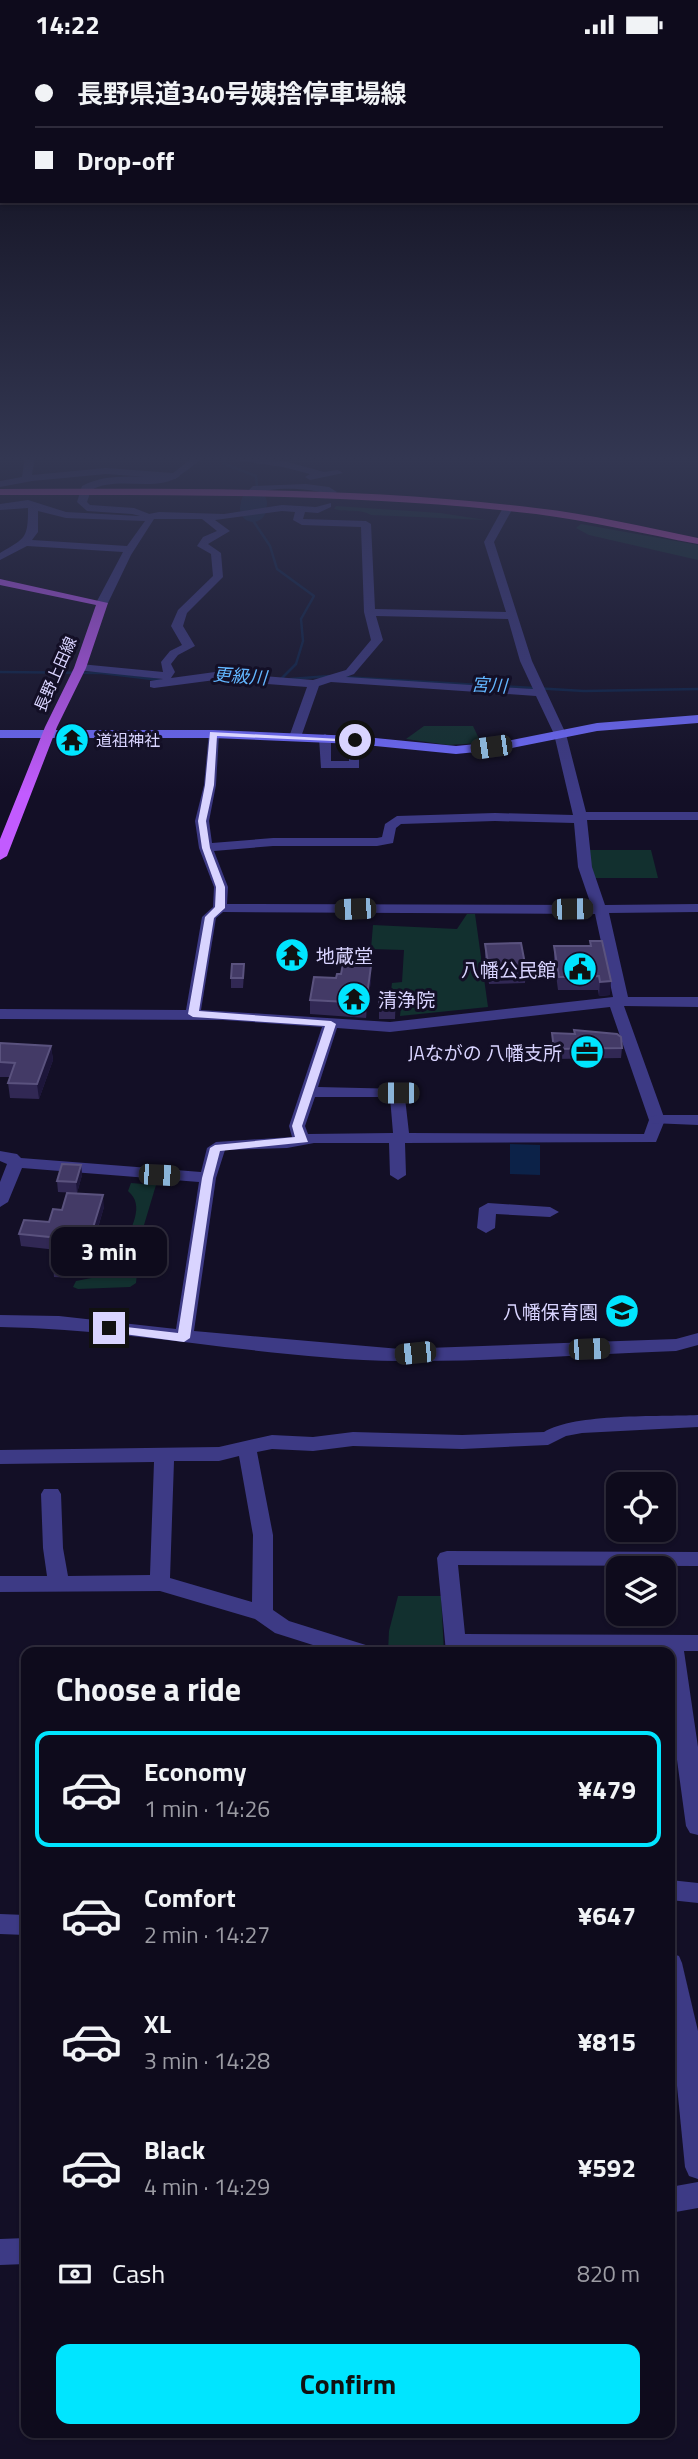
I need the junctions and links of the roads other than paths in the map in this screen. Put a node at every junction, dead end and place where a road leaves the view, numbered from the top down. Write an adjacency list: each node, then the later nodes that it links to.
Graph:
1 (120, 568): 6 (street)
2 (218, 568): 9 (street)
3 (368, 568): 7 (street)
4 (498, 568): 8 (street)
5 (0, 582): 6 (main road)
6 (102, 603): 10 (main road, 長野上田線)
7 (370, 612): 8 (street); 12 (street)
8 (513, 616): 14 (street)
9 (169, 672): 10 (street); 11 (street)
10 (78, 673): 11 (street); 17 (main road, 長野上田線)
11 (248, 678): 13 (street)
12 (338, 678): 13 (street); 14 (street)
13 (314, 684): 20 (street)
14 (540, 690): 19 (street)
15 (698, 719): 19 (main road)
16 (0, 734): 17 (main road)
17 (48, 734): 18 (main road); 26 (main road, 長野上田線)
18 (213, 734): 20 (main road); 25 (street)
19 (560, 734): 22 (main road); 24 (street)
20 (295, 737): 21 (main road)
21 (325, 739): 22 (main road); 22 (street)
22 (355, 740)
23 (698, 815): 24 (street)
24 (580, 817): 25 (street); 29 (street)
25 (206, 848): 27 (street)
26 (0, 856)
27 (220, 908): 29 (street); 33 (street)
28 (698, 908): 29 (street)
29 (599, 909): 30 (street)
30 (618, 1001): 31 (street); 34 (street); 36 (street)
31 (698, 1002)
32 (0, 1014): 33 (street)
33 (193, 1014): 34 (street)
34 (331, 1024): 35 (street)
35 (309, 1092): 38 (street); 39 (street)
36 (657, 1119): 37 (street); 38 (street)
37 (698, 1120)
38 (399, 1137): 39 (street); 41 (street)
39 (304, 1139): 42 (street)
40 (8, 1160): 42 (street); 43 (street)
41 (398, 1175)
42 (208, 1178): 47 (street)
43 (0, 1202)
44 (550, 1212): 45 (street)
45 (486, 1228)
46 (0, 1321): 47 (street)
47 (184, 1338): 48 (street)
48 (698, 1339)
49 (698, 1421): 50 (street)
50 (247, 1449): 51 (street); 58 (street)
51 (164, 1453): 52 (street); 55 (street)
52 (0, 1457)
53 (51, 1494): 57 (street)
54 (698, 1559): 62 (street)
55 (160, 1583): 57 (street); 58 (street)
56 (0, 1584): 57 (street)
57 (59, 1585)
58 (262, 1613): 61 (street)
59 (672, 1643): 60 (street); 63 (street); 64 (street)
60 (698, 1643)
61 (345, 1647)
62 (457, 1647): 63 (street)
63 (576, 1647)
64 (673, 1647)
65 (675, 1664): 66 (street)
66 (698, 1826)
67 (675, 1891): 68 (street)
68 (698, 1893)
69 (0, 1924): 70 (street)
70 (21, 1926)
71 (675, 1979): 72 (street)
72 (698, 2167)
73 (698, 2195): 74 (street)
74 (675, 2199)
75 (21, 2251): 76 (street)
76 (0, 2252)

